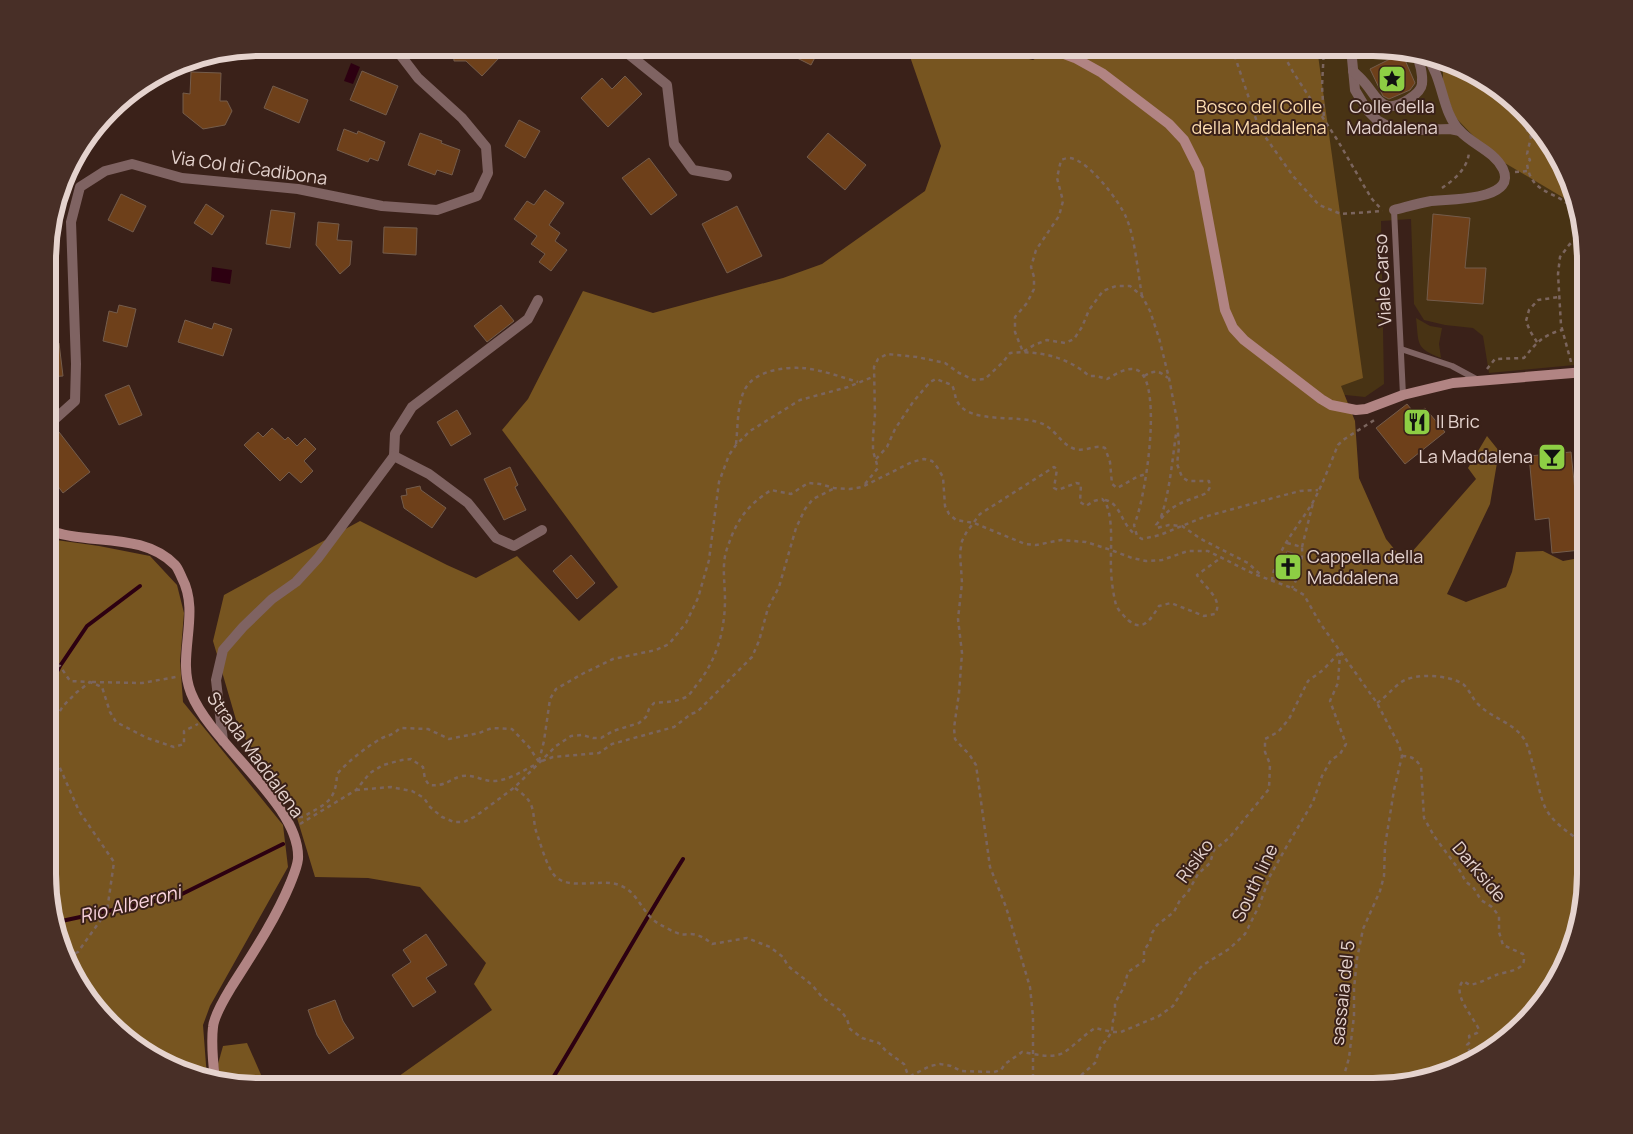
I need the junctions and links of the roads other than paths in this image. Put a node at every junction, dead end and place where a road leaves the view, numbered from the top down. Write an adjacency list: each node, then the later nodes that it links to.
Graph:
1 (401, 56): 16 (street, Via Col di Cadibona)
2 (631, 56): 9 (street)
3 (1070, 56): 15 (street)
4 (1352, 56): 7 (street)
5 (1418, 61): 7 (street)
6 (1434, 66): 8 (street)
7 (1353, 71): 8 (street)
8 (1460, 131): 10 (street)
9 (727, 176)
10 (1394, 210): 12 (lane, Viale Carso)
11 (538, 300): 17 (street)
12 (1401, 349): 14 (lane, Viale Carso); 15 (lane, Viale Carso)
13 (1577, 372): 14 (street)
14 (1478, 380): 15 (street)
15 (1403, 394)
16 (56, 417)
17 (394, 456): 18 (street); 20 (street)
18 (542, 530)
19 (56, 533): 20 (street, Strada Maddalena)
20 (224, 741): 21 (street, Strada Maddalena)
21 (214, 1072)

